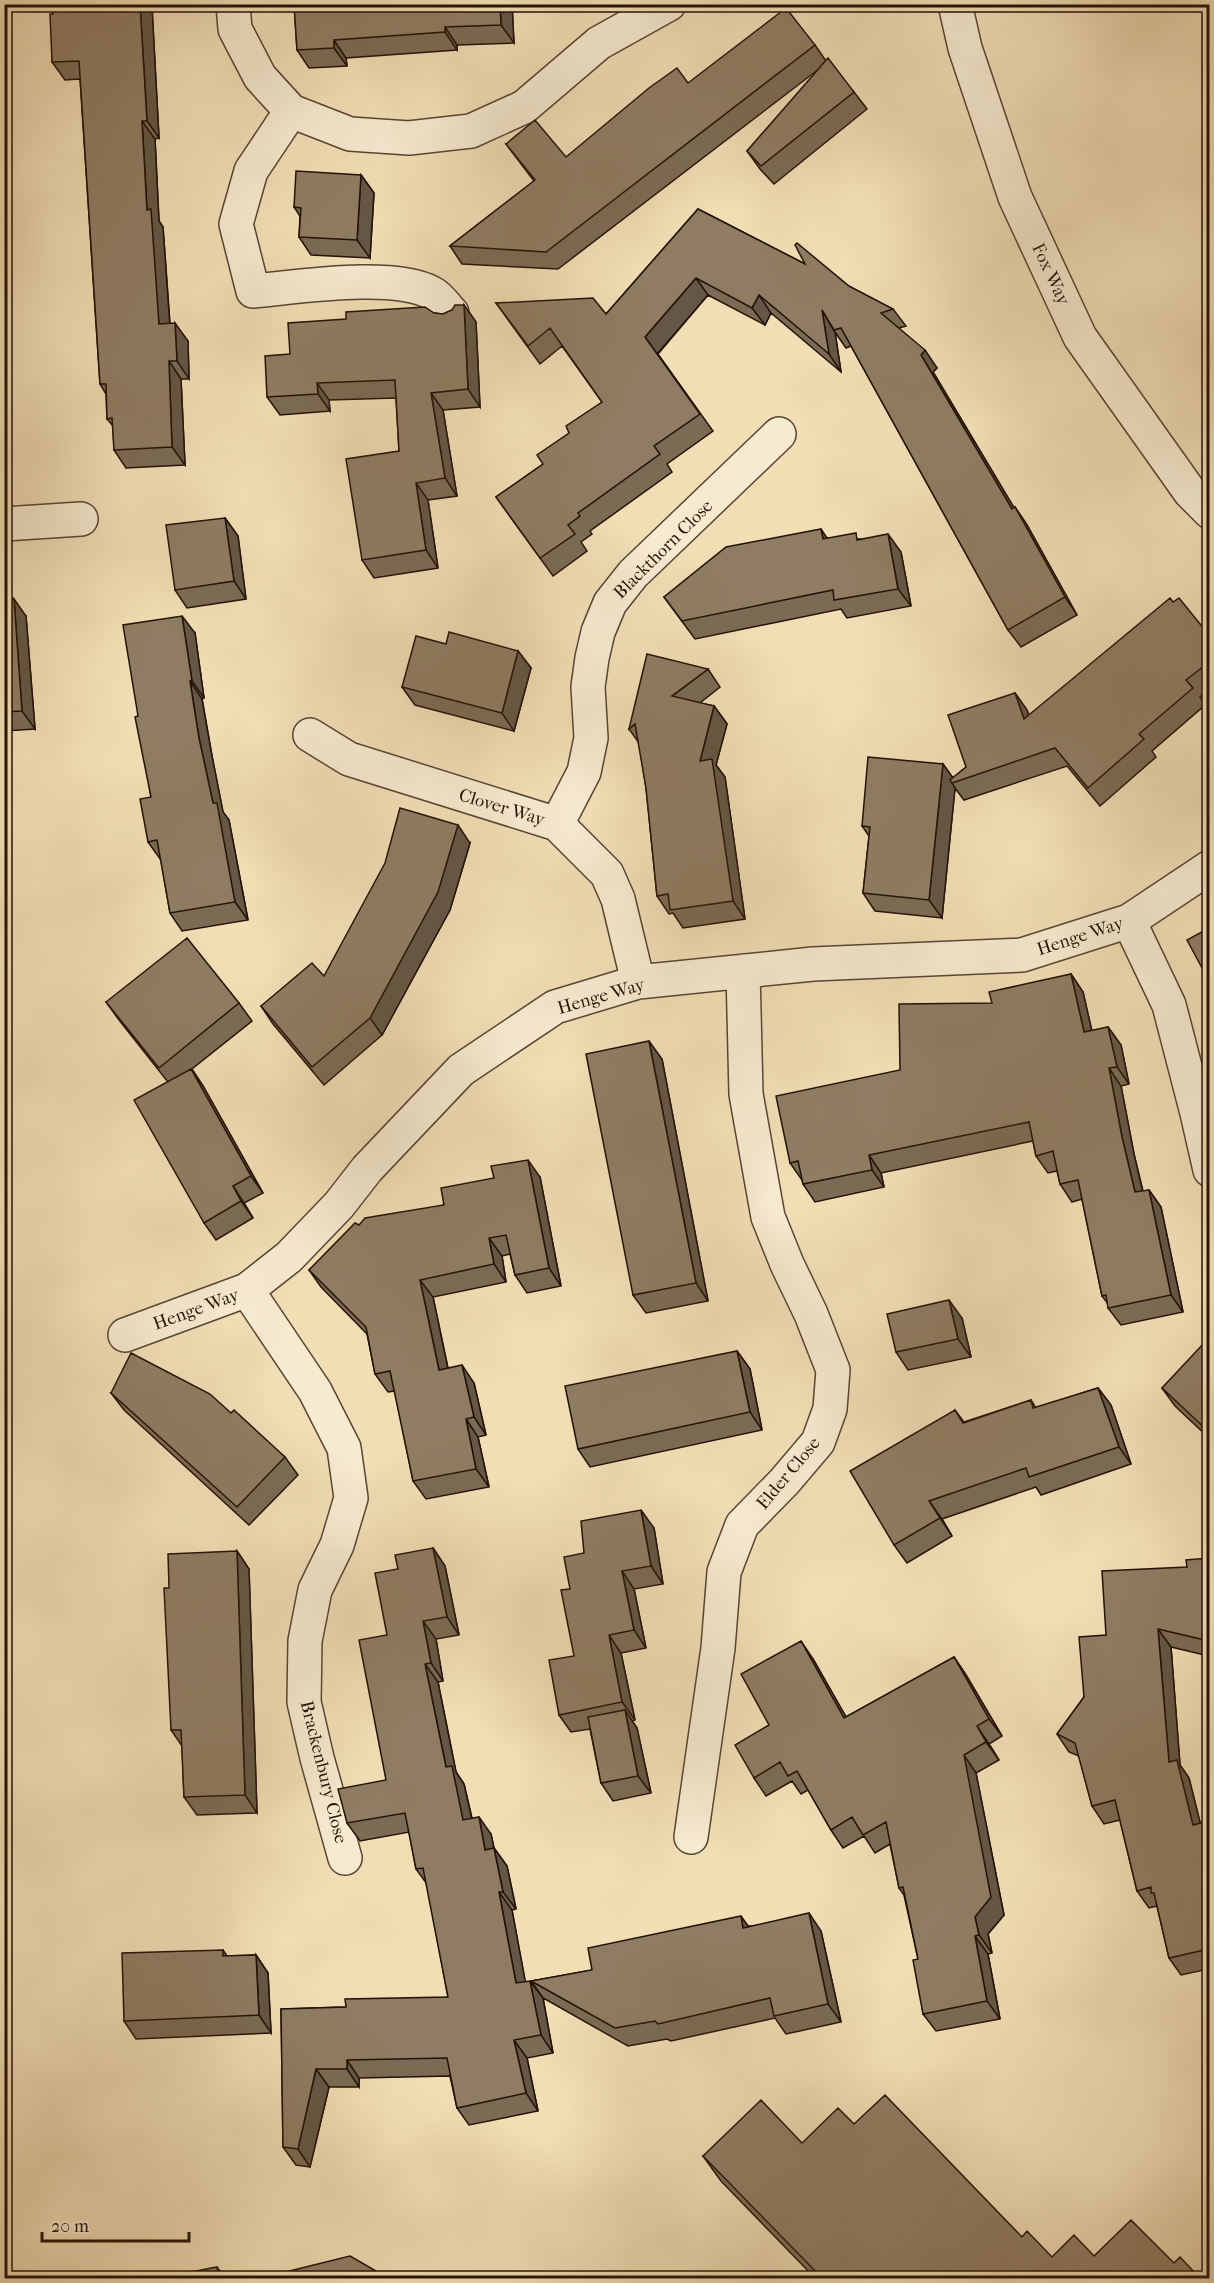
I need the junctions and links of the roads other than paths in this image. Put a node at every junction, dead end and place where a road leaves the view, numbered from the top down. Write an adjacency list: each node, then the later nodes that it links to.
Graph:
1 (233, 4): 4 (street)
2 (669, 4): 4 (street)
3 (955, 4): 7 (street, Fox Way)
4 (291, 111): 5 (street)
5 (452, 313)
6 (779, 434): 11 (street, Blackthorn Close)
7 (1209, 512)
8 (81, 519): 9 (street)
9 (4, 524)
10 (310, 735): 11 (street, Clover Way)
11 (557, 824): 15 (street, Clover Way)
12 (1209, 867): 13 (street, Henge Way)
13 (1129, 921): 14 (street, Henge Way); 16 (street)
14 (743, 971): 15 (street, Henge Way); 20 (street, Elder Close)
15 (638, 982): 18 (street, Henge Way)
16 (1203, 1111): 17 (street)
17 (1209, 1170)
18 (248, 1290): 19 (street, Henge Way); 21 (street, Brackenbury Close)
19 (125, 1335)
20 (691, 1837)
21 (345, 1858)

